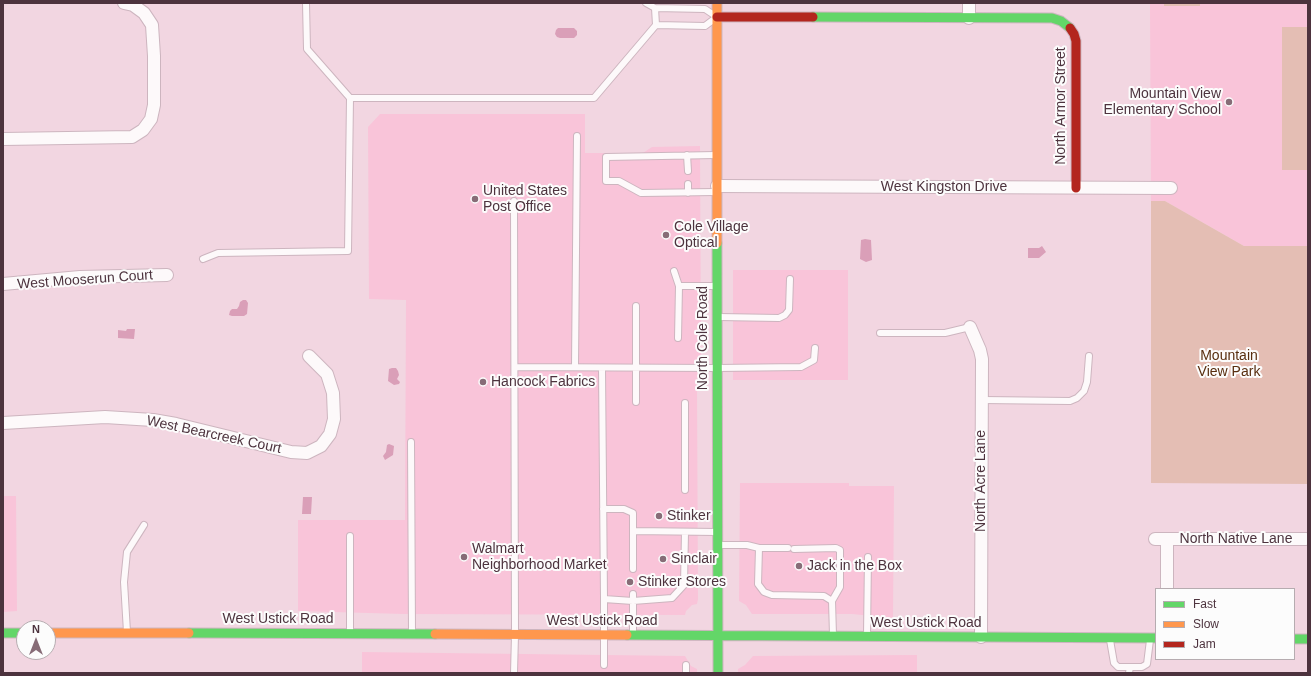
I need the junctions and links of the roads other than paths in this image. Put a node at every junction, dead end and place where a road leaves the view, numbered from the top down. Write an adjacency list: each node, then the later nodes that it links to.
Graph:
1 (124, 3): 12 (street)
2 (306, 3): 10 (lane)
3 (646, 3): 6 (lane)
4 (717, 3): 7 (main road, North Cole Road)
5 (969, 3): 8 (street)
6 (655, 8): 7 (lane); 9 (lane)
7 (717, 17): 8 (main road); 9 (lane); 14 (main road, North Cole Road)
8 (969, 18): 17 (main road, North Armor Street)
9 (656, 25): 10 (lane)
10 (350, 98): 22 (lane)
11 (577, 136): 38 (lane)
12 (3, 139)
13 (688, 155): 14 (lane); 15 (lane); 20 (lane)
14 (717, 155): 19 (main road, North Cole Road)
15 (688, 171)
16 (688, 184): 20 (lane)
17 (1076, 188): 18 (street, West Kingston Drive); 19 (street, West Kingston Drive)
18 (1171, 188)
19 (717, 190): 20 (lane); 28 (main road, North Cole Road)
20 (688, 193)
21 (514, 201): 37 (lane)
22 (203, 259)
23 (674, 271): 27 (lane)
24 (167, 275): 26 (street, West Mooserun Court)
25 (790, 279): 30 (lane)
26 (3, 284)
27 (679, 286): 28 (lane); 33 (lane)
28 (717, 286): 30 (main road, North Cole Road)
29 (636, 306): 40 (lane)
30 (717, 317): 41 (main road, North Cole Road)
31 (970, 327): 32 (lane); 42 (street, North Acre Lane)
32 (880, 333)
33 (678, 338)
34 (814, 348): 41 (lane)
35 (309, 356): 45 (street, West Bearcreek Court)
36 (1089, 356): 42 (lane)
37 (515, 367): 38 (lane); 69 (lane)
38 (575, 367): 39 (lane)
39 (602, 368): 40 (lane); 48 (lane)
40 (636, 368): 41 (lane); 43 (lane)
41 (717, 368): 52 (main road, North Cole Road)
42 (982, 400): 75 (street, North Acre Lane)
43 (636, 402)
44 (685, 403): 47 (lane)
45 (3, 423)
46 (411, 442): 68 (lane)
47 (685, 490)
48 (603, 509): 50 (lane); 61 (lane)
49 (144, 525): 66 (lane)
50 (633, 531): 51 (lane); 58 (lane)
51 (685, 532): 52 (lane); 60 (lane)
52 (718, 532): 55 (main road, North Cole Road)
53 (350, 536): 67 (lane)
54 (1306, 538): 59 (street, North Native Lane)
55 (718, 545): 56 (lane); 72 (main road, North Cole Road)
56 (759, 548): 62 (lane); 62 (lane)
57 (868, 557): 74 (lane)
58 (633, 569)
59 (1167, 588)
60 (633, 597): 61 (lane); 71 (lane)
61 (604, 599): 70 (lane)
62 (832, 601): 73 (lane)
63 (3, 633): 64 (main road)
64 (16, 633)
65 (56, 633): 66 (main road, West Ustick Road)
66 (128, 633): 67 (main road, West Ustick Road)
67 (350, 634): 68 (main road, West Ustick Road)
68 (412, 635): 69 (main road, West Ustick Road)
69 (515, 635): 70 (main road, West Ustick Road); 83 (lane)
70 (604, 635): 71 (main road, West Ustick Road); 80 (lane)
71 (633, 635): 72 (main road, West Ustick Road)
72 (718, 636): 73 (main road, West Ustick Road); 85 (main road, North Cole Road)
73 (833, 636): 74 (main road, West Ustick Road)
74 (867, 637): 75 (main road, West Ustick Road)
75 (981, 637): 76 (main road, West Ustick Road)
76 (1109, 638): 77 (main road, West Ustick Road); 82 (lane)
77 (1153, 638): 82 (lane)
78 (1295, 639): 79 (main road)
79 (1308, 639)
80 (604, 665)
81 (686, 665): 84 (lane)
82 (1129, 670)
83 (514, 673)
84 (686, 673)
85 (718, 673)

